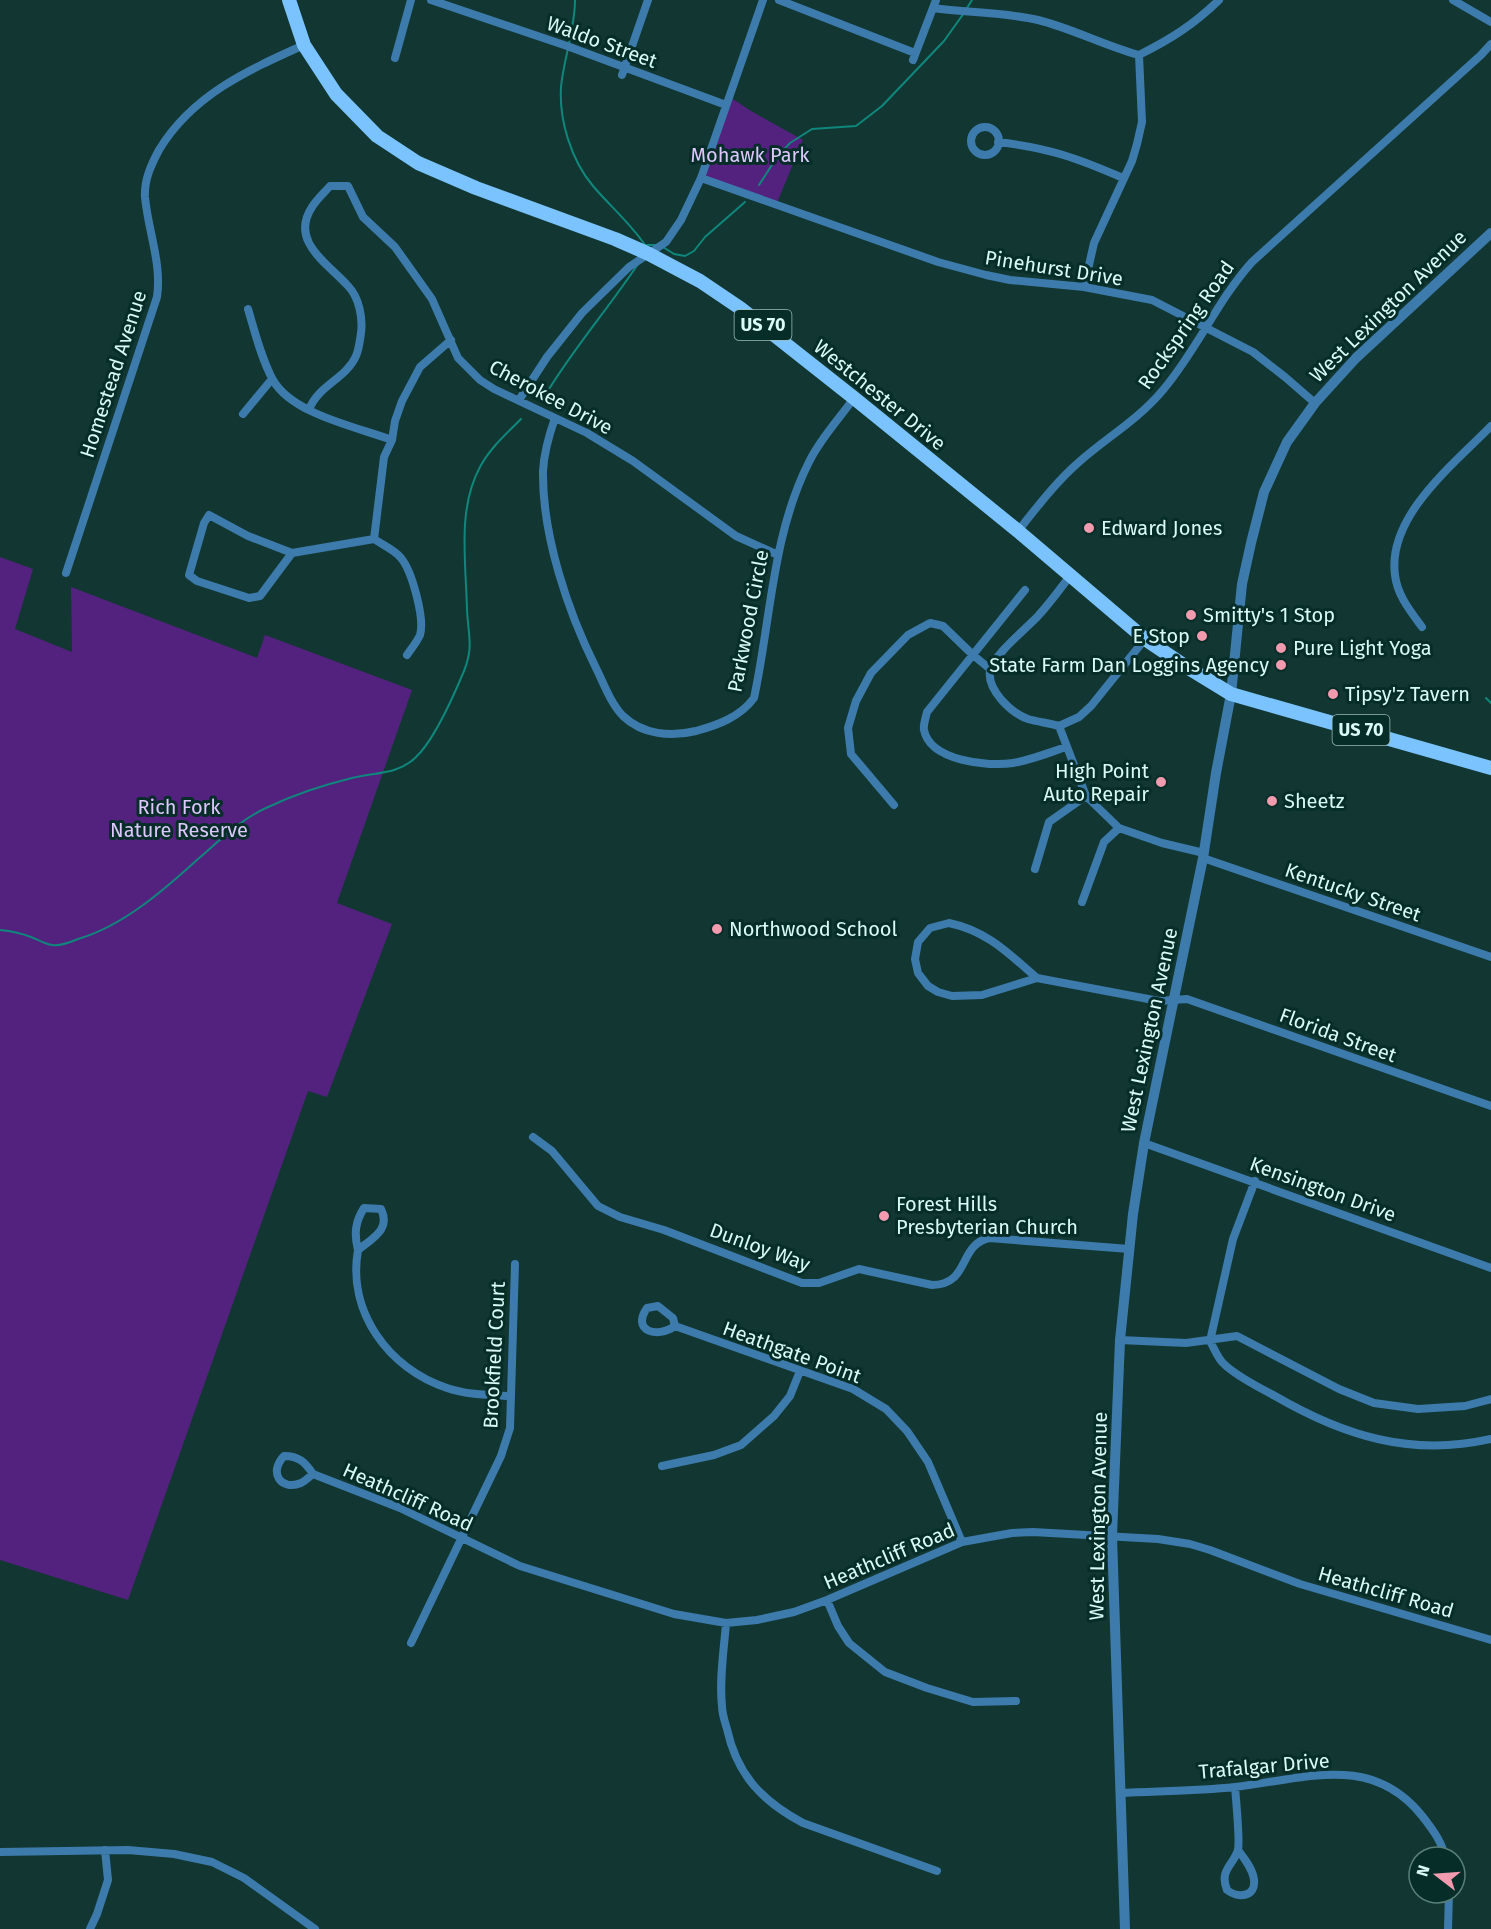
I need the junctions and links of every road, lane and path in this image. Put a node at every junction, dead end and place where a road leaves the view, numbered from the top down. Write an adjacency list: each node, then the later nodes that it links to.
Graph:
1 (289, 0): 12 (main road, Westchester Drive / US 70)
2 (411, 0): 14 (street)
3 (431, 0): 15 (street, Waldo Street)
4 (648, 0): 15 (street)
5 (763, 0): 16 (street)
6 (779, 0): 9 (street)
7 (1219, 0): 13 (street)
8 (1453, 0): 10 (street)
9 (934, 4): 13 (street)
10 (1491, 22)
11 (1491, 44): 24 (street, Rockspring Road)
12 (304, 45): 21 (main road, Westchester Drive / US 70); 39 (street, Homestead Avenue)
13 (1139, 55): 19 (street)
14 (395, 58)
15 (623, 71): 16 (street, Waldo Street)
16 (726, 105): 18 (street)
17 (998, 142): 19 (street)
18 (701, 178): 21 (street); 22 (street, Pinehurst Drive)
19 (1123, 178): 22 (street)
20 (1491, 233): 29 (street, West Lexington Avenue)
21 (649, 254): 27 (main road, Westchester Drive / US 70); 28 (street)
22 (1084, 287): 24 (street, Pinehurst Drive)
23 (248, 309): 26 (street)
24 (1205, 328): 29 (street, Pinehurst Drive); 35 (street, Rockspring Road)
25 (451, 340): 28 (street, Cherokee Drive); 30 (street, Cherokee Drive); 34 (street)
26 (273, 379): 30 (street); 31 (street)
27 (854, 398): 35 (main road, Westchester Drive / US 70); 38 (street, Parkwood Circle)
28 (519, 400): 32 (street, Cherokee Drive)
29 (1315, 403): 47 (street, West Lexington Avenue)
30 (309, 410): 34 (street)
31 (243, 414)
32 (555, 418): 38 (street, Cherokee Drive); 38 (street, Parkwood Circle)
33 (1491, 426): 42 (street)
34 (392, 440): 36 (street)
35 (1018, 531): 40 (main road, Westchester Drive / US 70)
36 (374, 539): 37 (street); 44 (street)
37 (292, 553): 37 (street)
38 (778, 555)
39 (66, 573)
40 (1070, 576): 43 (main road, Westchester Drive / US 70); 46 (street)
41 (1025, 590): 45 (street)
42 (1422, 627)
43 (1145, 639): 47 (main road, Westchester Drive / US 70); 48 (street)
44 (407, 655)
45 (973, 655): 46 (street); 49 (street); 52 (street)
46 (990, 669): 48 (street)
47 (1231, 694): 50 (main road, Westchester Drive / US 70); 54 (street, West Lexington Avenue)
48 (1059, 726): 49 (street)
49 (1066, 747): 51 (street)
50 (1491, 768)
51 (1086, 796): 53 (street); 55 (street)
52 (894, 805)
53 (1119, 828): 54 (street, Kentucky Street); 56 (street)
54 (1204, 855): 57 (street, Kentucky Street); 59 (street, West Lexington Avenue)
55 (1035, 869)
56 (1082, 902)
57 (1491, 957)
58 (1037, 978): 58 (street); 59 (street, Florida Street)
59 (1173, 1000): 60 (street, Florida Street); 62 (street, West Lexington Avenue)
60 (1491, 1106)
61 (533, 1137): 64 (street, Dunloy Way)
62 (1144, 1143): 63 (street, Kensington Drive); 64 (street, West Lexington Avenue)
63 (1255, 1181): 67 (street, Kensington Drive); 70 (street)
64 (1129, 1249): 69 (street, West Lexington Avenue)
65 (358, 1250): 65 (street); 72 (street)
66 (515, 1264): 72 (street, Brookfield Court)
67 (1491, 1268)
68 (675, 1326): 71 (street, Heathgate Point)
69 (1120, 1341): 70 (street); 77 (street, West Lexington Avenue)
70 (1210, 1341): 73 (street); 74 (street)
71 (800, 1371): 75 (street); 79 (street, Heathgate Point)
72 (511, 1396): 78 (street, Brookfield Court)
73 (1491, 1399)
74 (1491, 1439)
75 (662, 1466)
76 (313, 1474): 78 (street, Heathcliff Road)
77 (1112, 1536): 79 (street, Heathcliff Road); 82 (street, Heathcliff Road); 86 (street, West Lexington Avenue)
78 (461, 1539): 81 (street, Heathcliff Road); 83 (street, Brookfield Court)
79 (962, 1542): 80 (street, Heathcliff Road)
80 (827, 1600): 81 (street, Heathcliff Road); 84 (street)
81 (726, 1623): 91 (street)
82 (1491, 1640)
83 (411, 1643)
84 (1016, 1701)
85 (1235, 1787): 86 (street, Trafalgar Drive); 87 (street, Trafalgar Drive); 89 (street)
86 (1120, 1792): 95 (street, West Lexington Avenue)
87 (1440, 1845)
88 (105, 1850): 90 (street); 93 (street); 94 (street)
89 (1238, 1850): 89 (street)
90 (0, 1852)
91 (937, 1871)
92 (1449, 1905): 96 (street)
93 (90, 1929)
94 (315, 1929)
95 (1125, 1929)
96 (1448, 1929)

